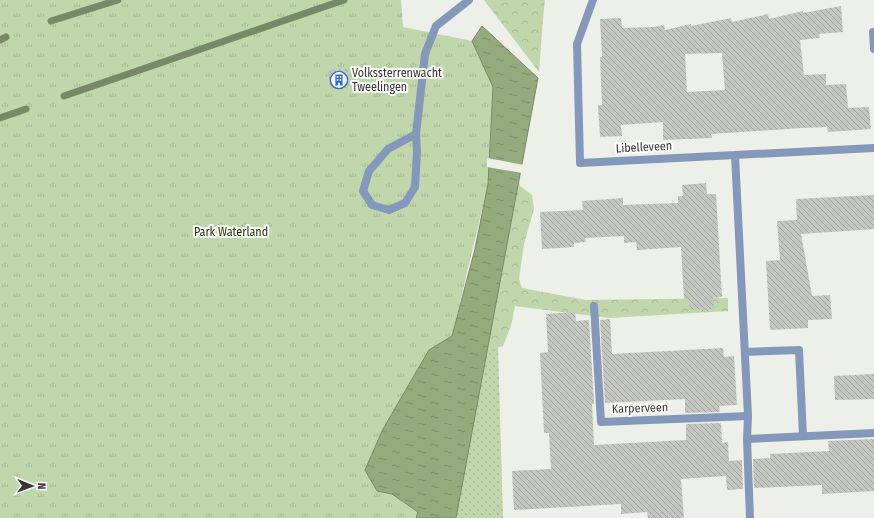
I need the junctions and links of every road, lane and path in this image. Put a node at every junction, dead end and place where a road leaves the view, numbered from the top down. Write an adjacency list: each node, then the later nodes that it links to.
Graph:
1 (469, 0): 5 (street)
2 (593, 0): 7 (street, Libelleveen)
3 (873, 32): 4 (street)
4 (874, 49)
5 (416, 134): 5 (street)
6 (874, 148): 7 (street, Libelleveen)
7 (735, 155): 9 (street)
8 (594, 306): 10 (street, Karperveen)
9 (745, 352): 10 (street); 12 (street)
10 (748, 416): 13 (street)
11 (874, 432): 12 (street)
12 (803, 436): 13 (street)
13 (747, 439): 14 (street)
14 (750, 518)

